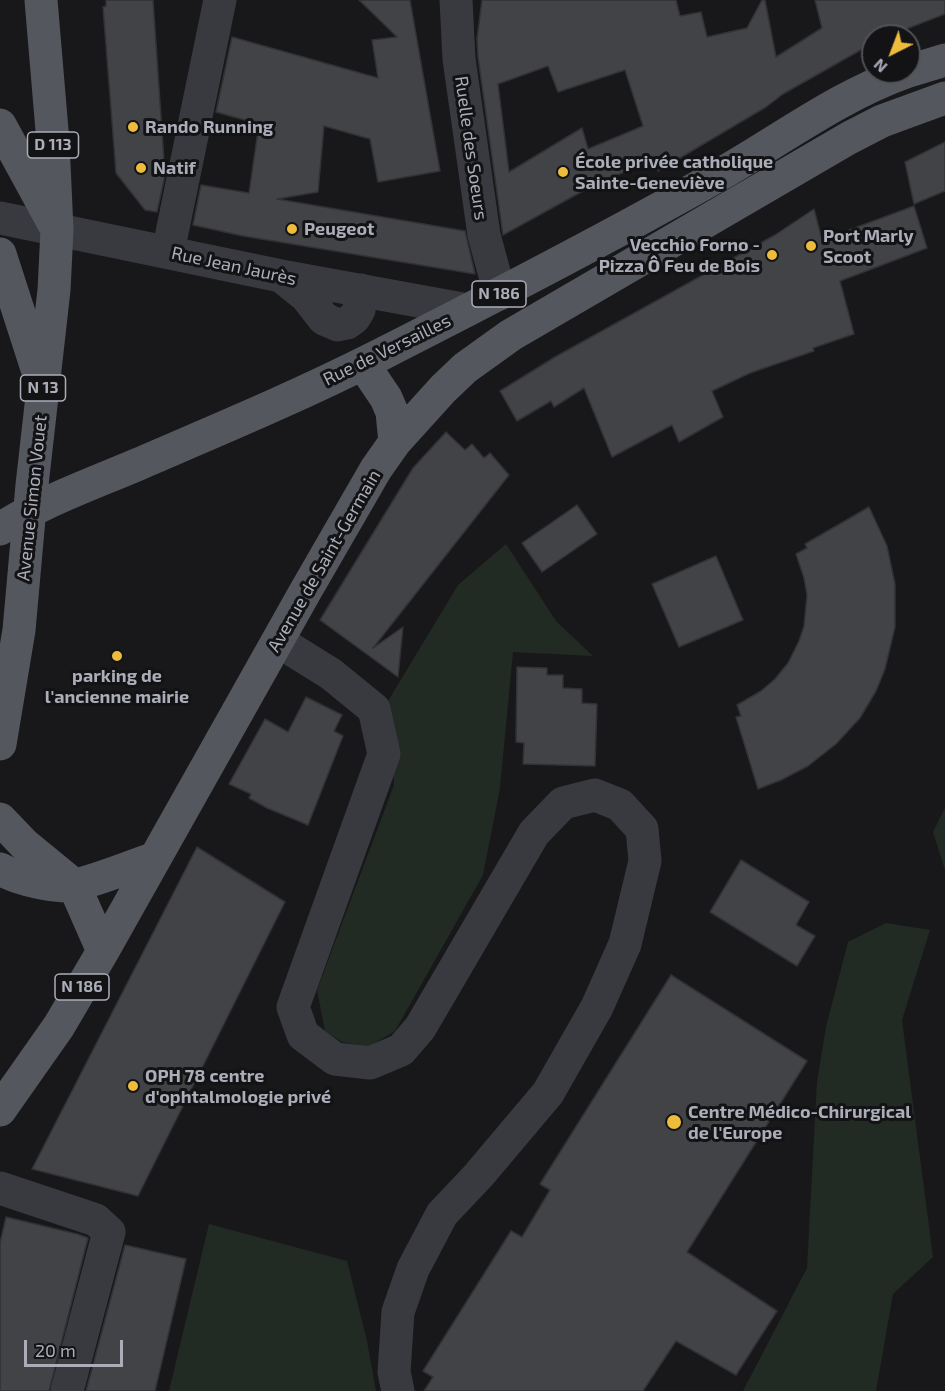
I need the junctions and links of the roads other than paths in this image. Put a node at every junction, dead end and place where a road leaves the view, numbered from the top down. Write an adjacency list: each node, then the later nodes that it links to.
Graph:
1 (40, 0): 10 (main road, Avenue Simon Vouet / D 113)
2 (220, 0): 11 (street)
3 (456, 0): 14 (street, Ruelle des Soeurs)
4 (945, 60): 5 (main road, Rue de Versailles / N 186)
5 (921, 68)
6 (876, 84): 14 (main road, Rue de Versailles / N 186)
7 (945, 98): 18 (main road, Avenue de Saint-Germain / N 186)
8 (0, 125): 10 (main road)
9 (0, 218): 10 (street, Rue Jean Jaurès)
10 (57, 230): 11 (street, Rue Jean Jaurès); 13 (main road, Avenue Simon Vouet / D 113)
11 (168, 252): 15 (street, Rue Jean Jaurès)
12 (0, 254): 17 (main road)
13 (54, 290): 17 (main road, Avenue Simon Vouet / N 13)
14 (500, 294): 15 (main road, Rue de Versailles / N 186)
15 (468, 310): 16 (main road, Rue de Versailles / N 186)
16 (363, 364): 18 (main road); 19 (main road, Rue de Versailles / N 186)
17 (43, 388): 21 (main road, Avenue Simon Vouet / N 13)
18 (395, 442): 20 (main road, Avenue de Saint-Germain / N 186)
19 (0, 529)
20 (278, 641): 23 (main road, Avenue de Saint-Germain / N 186); 30 (street)
21 (0, 744)
22 (0, 819): 25 (main road)
23 (155, 858): 25 (main road); 26 (main road, N 186)
24 (0, 869): 25 (main road)
25 (74, 885): 26 (main road)
26 (104, 951): 27 (main road, N 186)
27 (0, 1110)
28 (0, 1188): 29 (street)
29 (67, 1391)
30 (398, 1391)

